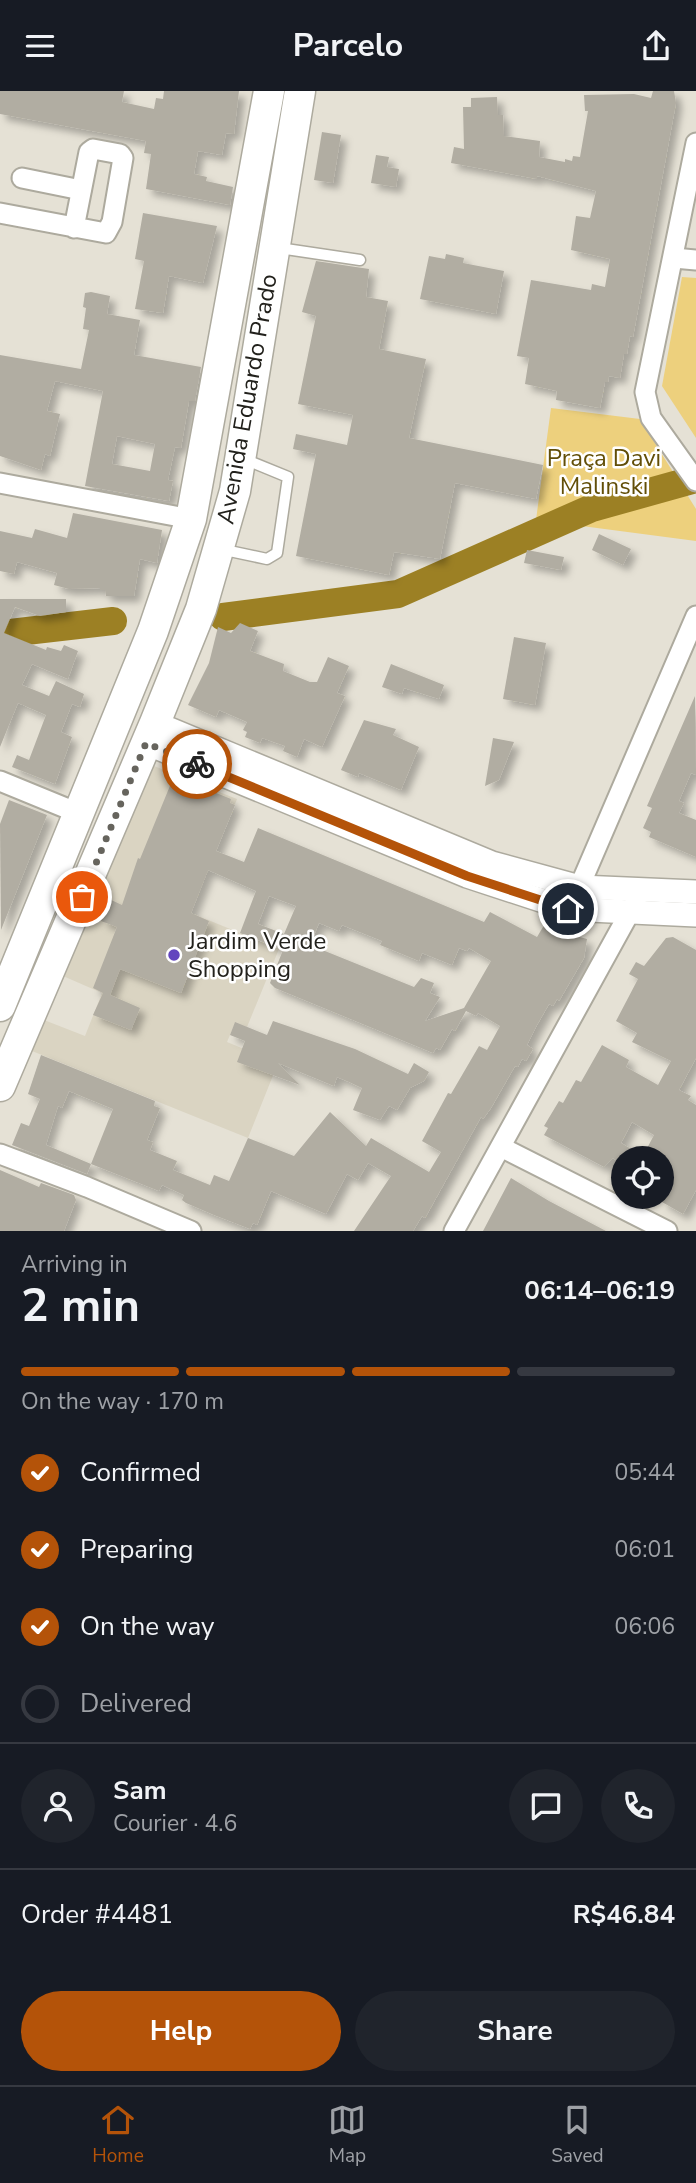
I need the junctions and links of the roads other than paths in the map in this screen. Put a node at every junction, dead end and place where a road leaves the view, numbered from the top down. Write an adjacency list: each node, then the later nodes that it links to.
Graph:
1 (269, 91): 15 (main road, Avenida Eduardo Prado)
2 (300, 91): 8 (main road, Avenida Eduardo Prado)
3 (696, 143): 9 (street)
4 (22, 178): 5 (street)
5 (81, 190): 7 (street); 7 (street)
6 (0, 213): 7 (street)
7 (74, 227)
8 (275, 247): 10 (lane); 12 (main road, Avenida Eduardo Prado)
9 (674, 258): 11 (street); 13 (street)
10 (360, 260)
11 (696, 260)
12 (240, 458): 16 (main road, Avenida Eduardo Prado); 16 (lane)
13 (696, 481)
14 (0, 483): 15 (street)
15 (191, 519): 19 (main road, Avenida Eduardo Prado)
16 (218, 549): 18 (main road, Avenida Eduardo Prado)
17 (696, 616): 23 (street)
18 (151, 733): 19 (main road); 21 (street); 30 (main road, Avenida Eduardo Prado)
19 (103, 750): 22 (main road, Avenida Eduardo Prado)
20 (0, 781): 22 (street)
21 (309, 799): 23 (street); 26 (street)
22 (79, 813): 29 (main road, Avenida Eduardo Prado)
23 (580, 887): 24 (street); 26 (street)
24 (642, 887): 25 (street); 27 (street)
25 (696, 892)
26 (568, 909): 27 (street)
27 (630, 912): 28 (street); 31 (street)
28 (696, 915)
29 (0, 1006)
30 (0, 1086)
31 (501, 1147): 34 (street); 35 (street)
32 (0, 1154): 33 (street)
33 (191, 1231)
34 (454, 1231)
35 (667, 1231)

